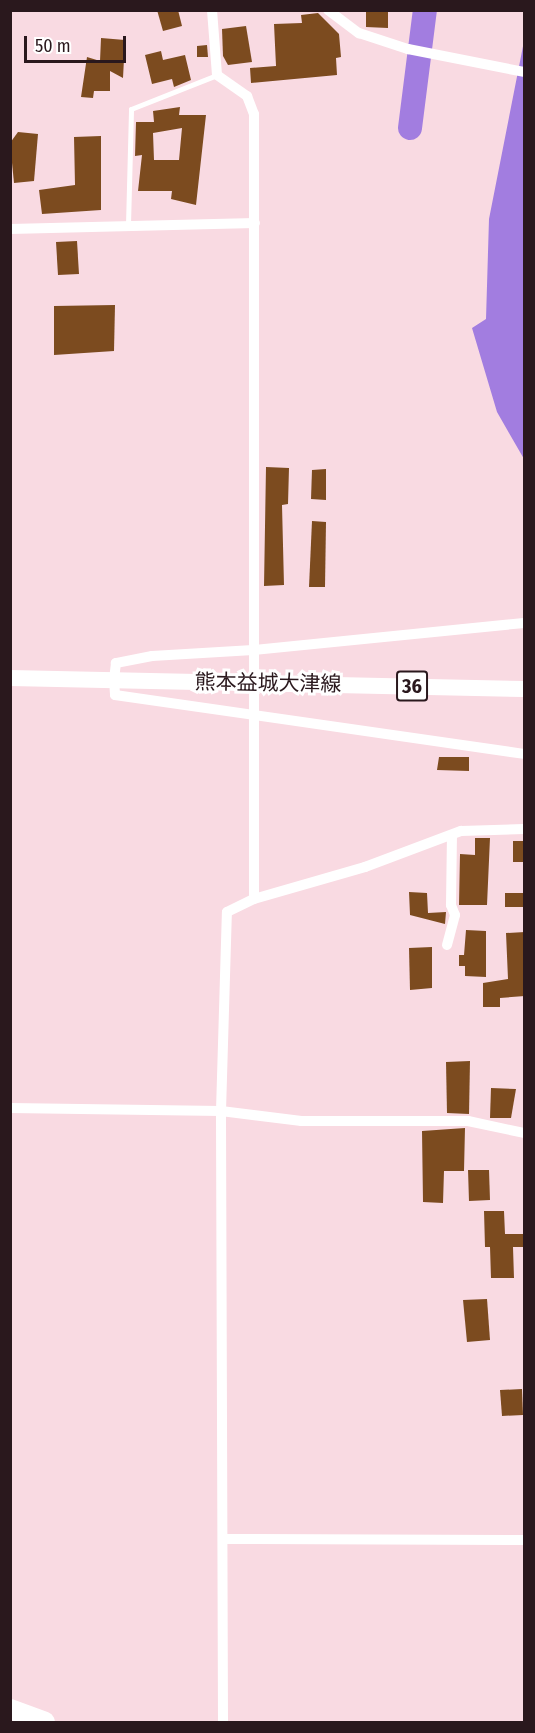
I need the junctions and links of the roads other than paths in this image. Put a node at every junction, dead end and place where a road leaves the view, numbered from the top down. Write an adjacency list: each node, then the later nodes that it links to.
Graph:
1 (212, 10): 4 (street)
2 (328, 10): 3 (street)
3 (525, 72)
4 (217, 75): 5 (street); 6 (lane)
5 (255, 223): 6 (street); 9 (street)
6 (128, 225): 7 (street)
7 (10, 229)
8 (525, 623): 9 (street)
9 (253, 650): 11 (street); 13 (street)
10 (10, 678): 11 (main road, 熊本益城大津線 / 36)
11 (114, 680): 12 (main road, 熊本益城大津線 / 36); 13 (street)
12 (525, 689)
13 (253, 713): 14 (street); 17 (street)
14 (525, 754)
15 (525, 829): 16 (street)
16 (452, 835): 17 (street); 18 (street)
17 (254, 899): 20 (street)
18 (447, 945)
19 (10, 1108): 20 (street)
20 (221, 1110): 21 (street); 22 (street)
21 (525, 1133)
22 (223, 1539): 23 (street); 26 (street)
23 (525, 1540)
24 (10, 1709): 25 (highway)
25 (40, 1721)
26 (223, 1722)

